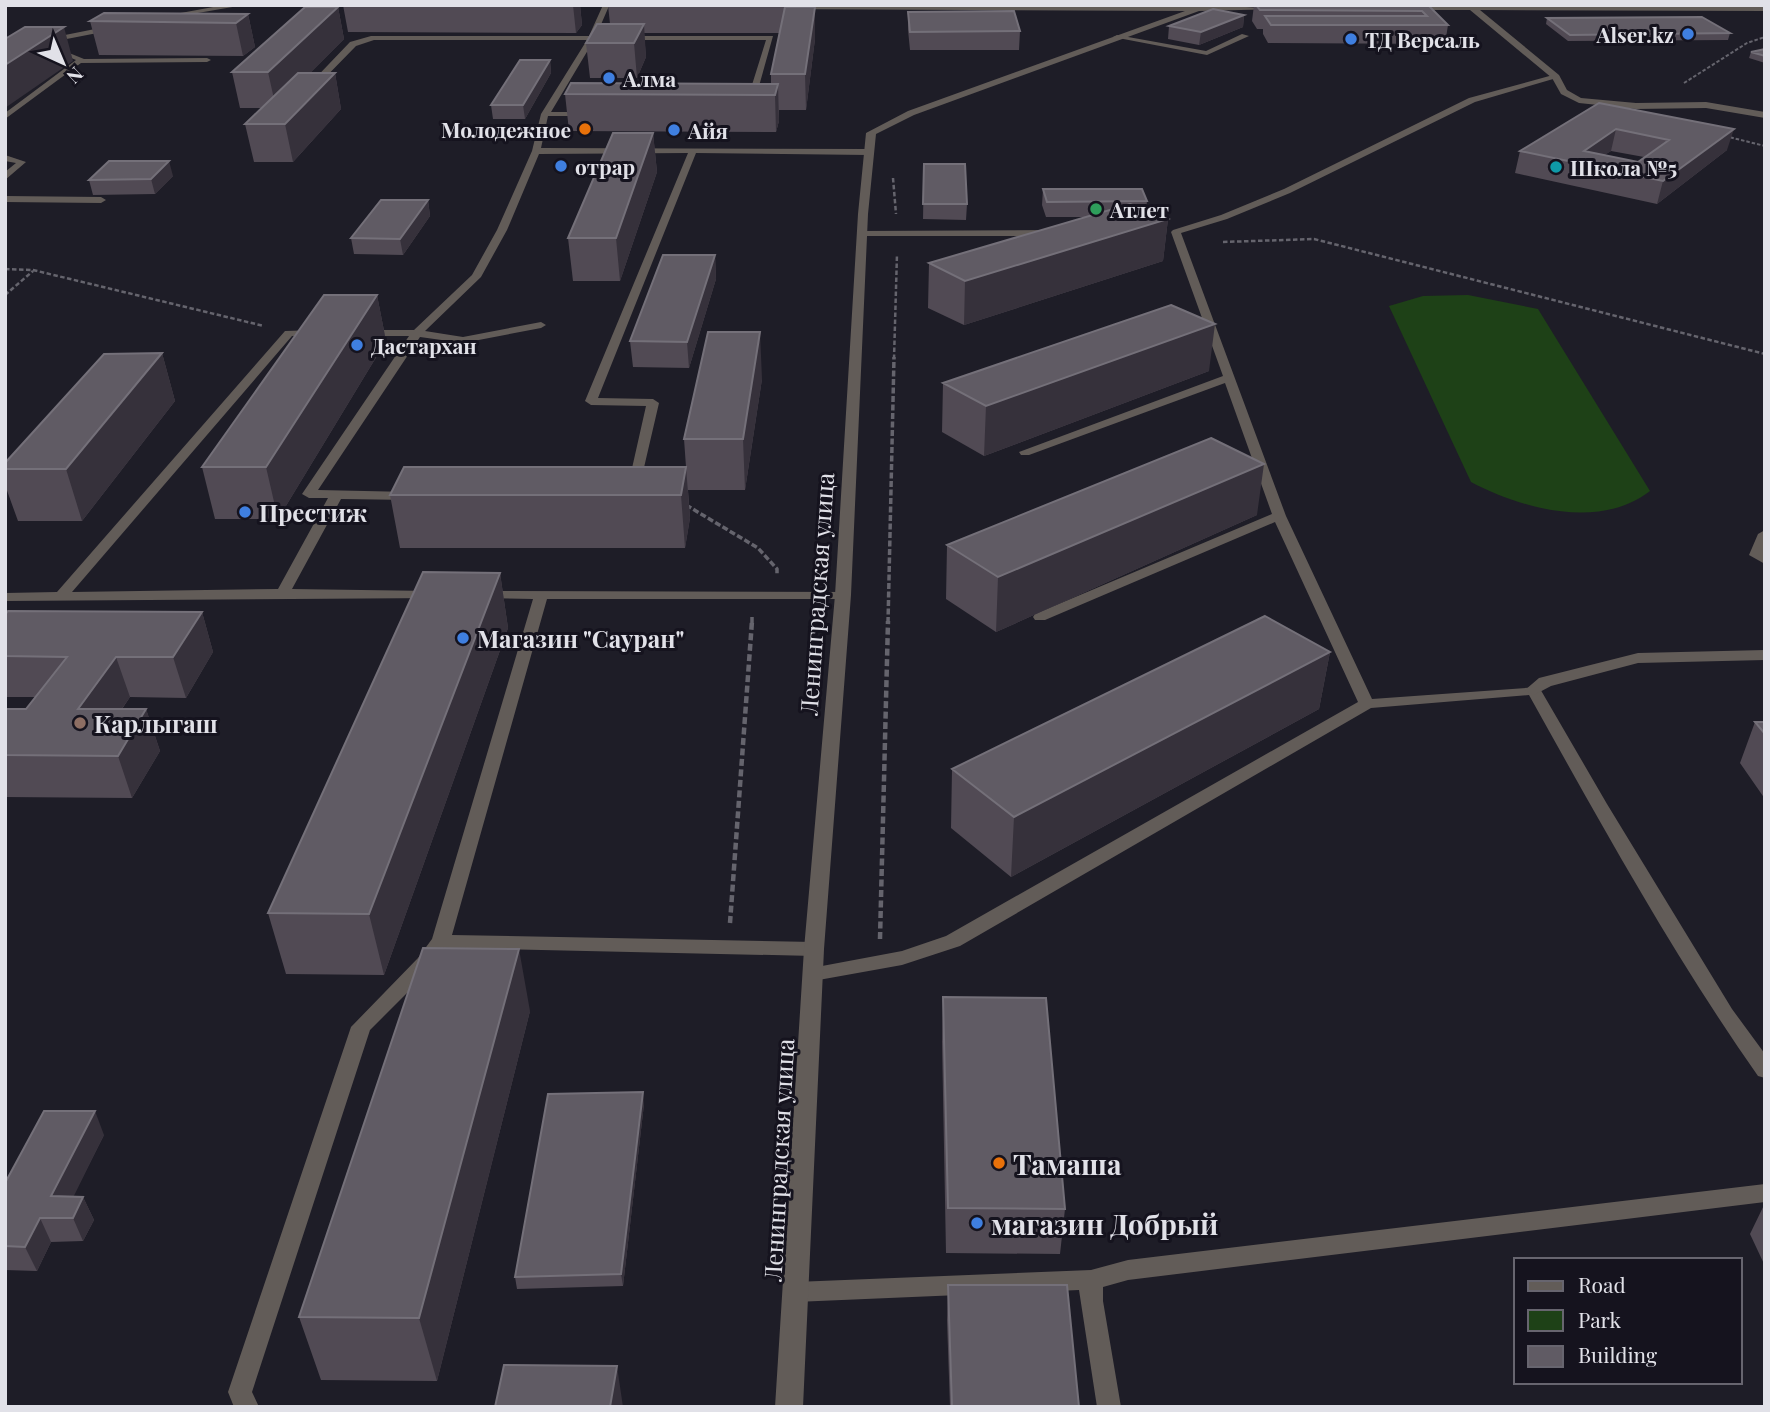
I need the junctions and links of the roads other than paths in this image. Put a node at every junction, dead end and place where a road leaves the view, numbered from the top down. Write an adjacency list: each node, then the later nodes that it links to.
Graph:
1 (240, 5): 12 (street)
2 (541, 5): 3 (street)
3 (606, 6): 4 (street); 16 (lane)
4 (644, 6)
5 (764, 6): 6 (street)
6 (1078, 7): 7 (street)
7 (1202, 7): 9 (street); 15 (street, Ленинградская улица)
8 (1472, 8): 10 (street); 11 (street); 21 (street)
9 (1290, 9)
10 (1398, 9)
11 (1765, 9)
12 (153, 19)
13 (128, 24): 17 (street)
14 (1245, 36): 15 (lane)
15 (1117, 37): 30 (street, Ленинградская улица)
16 (592, 38): 22 (lane); 23 (lane); 25 (lane)
17 (40, 42): 18 (street); 20 (lane)
18 (5, 49)
19 (207, 60): 20 (lane)
20 (80, 61): 27 (lane)
21 (1556, 77): 26 (street); 41 (lane)
22 (306, 92)
23 (545, 114): 24 (lane); 29 (lane)
24 (599, 114)
25 (747, 114)
26 (1765, 115)
27 (5, 117)
28 (693, 150): 29 (lane); 30 (lane); 45 (lane)
29 (536, 151): 40 (lane)
30 (868, 152): 36 (street, Ленинградская улица)
31 (5, 158): 32 (lane)
32 (5, 177)
33 (5, 199): 34 (lane)
34 (101, 200)
35 (1065, 233): 36 (lane)
36 (862, 234): 53 (street, Ленинградская улица)
37 (541, 325): 40 (lane)
38 (327, 333): 50 (lane)
39 (353, 333): 40 (lane)
40 (417, 333): 43 (lane)
41 (1229, 378): 42 (lane); 46 (lane)
42 (1025, 452)
43 (336, 495): 44 (lane); 49 (lane)
44 (430, 496)
45 (631, 498)
46 (1279, 516): 56 (lane); 59 (lane)
47 (1765, 534): 48 (lane)
48 (1765, 560)
49 (283, 593): 50 (lane); 51 (lane)
50 (62, 595): 55 (lane)
51 (446, 595)
52 (473, 595): 54 (lane)
53 (843, 595): 54 (lane); 61 (street, Ленинградская улица)
54 (541, 596): 60 (lane)
55 (5, 597)
56 (1040, 617)
57 (1765, 654): 58 (street)
58 (1534, 690): 59 (lane); 63 (lane)
59 (1367, 704): 62 (lane)
60 (441, 942): 61 (lane); 67 (lane)
61 (814, 949): 62 (street, Ленинградская улица)
62 (813, 974): 66 (street, Ленинградская улица)
63 (1765, 1070)
64 (1765, 1193): 65 (lane)
65 (1091, 1280): 66 (lane); 69 (lane)
66 (795, 1292): 68 (street, Ленинградская улица)
67 (247, 1407)
68 (789, 1407)
69 (1109, 1407)

